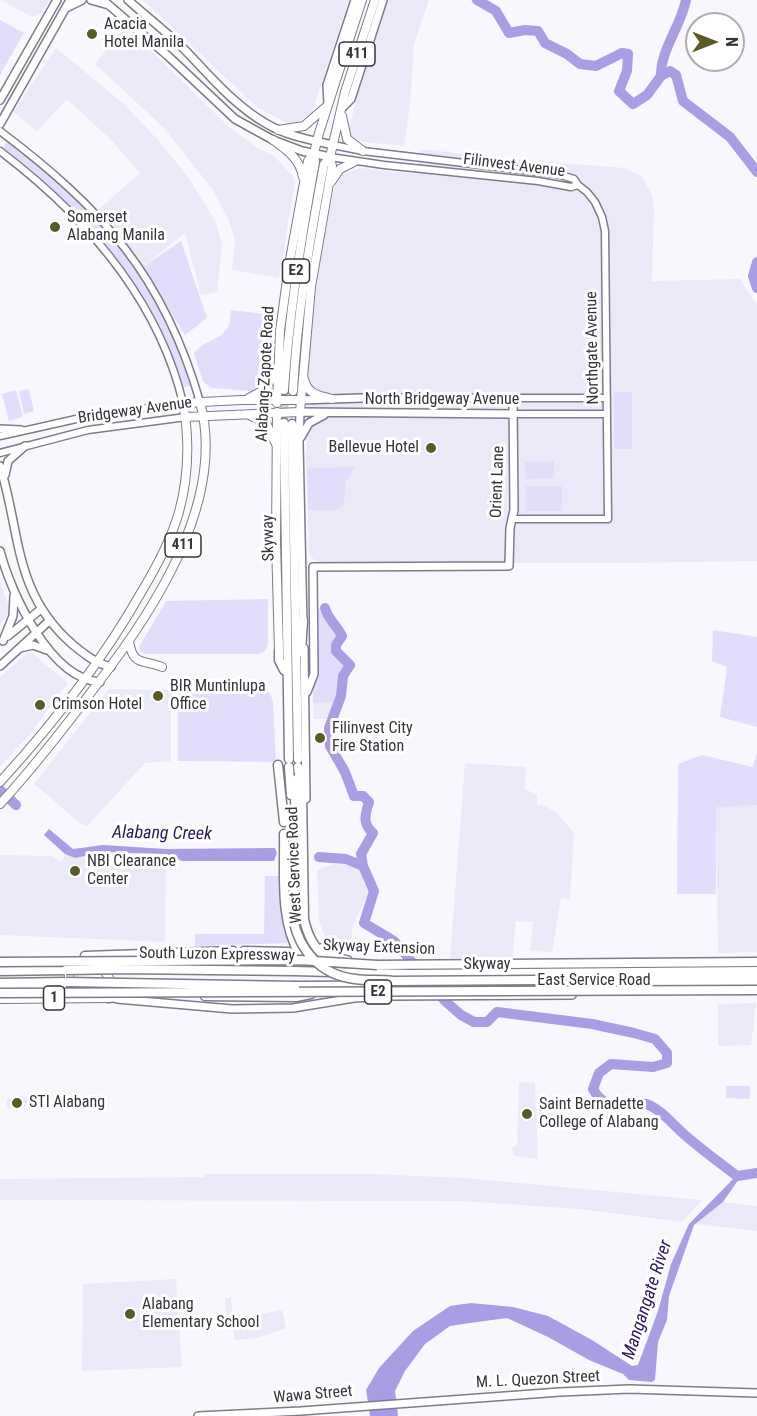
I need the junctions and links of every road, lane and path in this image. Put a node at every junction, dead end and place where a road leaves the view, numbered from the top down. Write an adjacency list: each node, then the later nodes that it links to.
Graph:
1 (57, 0): 15 (main road)
2 (70, 0): 12 (main road)
3 (82, 0): 12 (main road)
4 (90, 0): 11 (main road)
5 (103, 0): 11 (main road, Filinvest Avenue)
6 (129, 0): 13 (main road, Filinvest Avenue)
7 (355, 0): 16 (main road, Alabang-Zapote Road / 411)
8 (362, 0): 16 (main road, Alabang-Zapote Road / 411)
9 (375, 0): 17 (main road, 411)
10 (383, 0): 17 (main road, 411)
11 (111, 6): 14 (main road, Filinvest Avenue)
12 (64, 10): 18 (main road)
13 (179, 45): 14 (main road); 19 (main road, Filinvest Avenue)
14 (168, 56): 21 (main road, Filinvest Avenue)
15 (0, 100)
16 (328, 105): 19 (main road); 22 (main road, Alabang-Zapote Road / 411)
17 (342, 108): 23 (main road, 411); 25 (main road)
18 (0, 124)
19 (278, 130): 22 (main road, Filinvest Avenue)
20 (0, 131): 40 (street)
21 (273, 140): 26 (main road, Filinvest Avenue); 29 (main road)
22 (317, 142): 23 (main road, Filinvest Avenue); 26 (main road, Alabang-Zapote Road / 411)
23 (333, 145): 25 (street, Filinvest Avenue); 27 (main road, 411)
24 (0, 151): 41 (street)
25 (363, 151): 30 (street, Filinvest Avenue)
26 (314, 153): 27 (main road, Filinvest Avenue); 27 (highway, E2); 29 (main road, Alabang-Zapote Road / 411)
27 (330, 157): 28 (street, Filinvest Avenue); 31 (main road, 411)
28 (354, 162): 30 (street, Filinvest Avenue); 31 (main road)
29 (303, 185): 32 (main road, Alabang-Zapote Road / 411)
30 (578, 185): 35 (street, Northgate Avenue)
31 (326, 191): 33 (main road, 411)
32 (278, 367): 37 (main road); 38 (main road, Alabang-Zapote Road / 411)
33 (302, 373): 36 (main road); 39 (main road, 411)
34 (513, 398): 35 (street, North Bridgeway Avenue); 36 (main road, North Bridgeway Avenue); 46 (main road, Orient Lane)
35 (607, 398): 47 (street, Northgate Avenue)
36 (332, 399): 39 (main road, North Bridgeway Avenue)
37 (241, 400): 38 (main road, Bridgeway Avenue); 40 (main road, Bridgeway Avenue)
38 (277, 400): 39 (main road, North Bridgeway Avenue); 42 (main road, Alabang-Zapote Road / 411)
39 (300, 400): 43 (main road, 411)
40 (200, 402): 41 (main road, Bridgeway Avenue); 48 (main road, 411)
41 (183, 403): 49 (main road, 411); 52 (street, Bridgeway Avenue)
42 (277, 412): 43 (main road, North Bridgeway Avenue); 44 (main road, Bridgeway Avenue); 55 (main road, Alabang-Zapote Road)
43 (300, 412): 45 (main road, North Bridgeway Avenue); 54 (main road, West Service Road)
44 (242, 413): 48 (main road, Bridgeway Avenue); 55 (main road)
45 (329, 413): 46 (main road, North Bridgeway Avenue); 54 (main road)
46 (513, 414): 47 (street, North Bridgeway Avenue); 60 (main road, Orient Lane)
47 (608, 414): 60 (street, Northgate Avenue)
48 (204, 416): 49 (main road, Bridgeway Avenue); 70 (main road, 411)
49 (186, 417): 56 (street, Bridgeway Avenue); 75 (main road, 411)
50 (288, 424): 79 (highway, Skyway / E2)
51 (0, 429): 52 (main road)
52 (21, 430): 53 (street, Bridgeway Avenue)
53 (0, 436)
54 (299, 442): 62 (main road, West Service Road)
55 (276, 444): 73 (main road, Alabang-Zapote Road)
56 (25, 446): 57 (street, Bridgeway Avenue); 59 (main road)
57 (0, 453)
58 (0, 466): 59 (main road)
59 (4, 481): 65 (main road)
60 (512, 519): 63 (main road, Orient Lane)
61 (0, 550): 64 (main road)
62 (302, 567): 63 (street); 67 (main road, West Service Road)
63 (312, 567): 82 (main road)
64 (11, 585): 66 (main road); 71 (main road)
65 (41, 609): 66 (main road); 68 (main road)
66 (27, 619): 69 (main road); 71 (main road)
67 (303, 620): 79 (highway); 82 (main road, West Service Road)
68 (49, 621): 69 (main road); 75 (main road)
69 (35, 633): 72 (main road); 74 (main road)
70 (129, 641): 77 (main road, 411); 78 (main road)
71 (1, 642)
72 (18, 649): 74 (main road); 76 (main road)
73 (279, 651): 79 (highway, E2)
74 (52, 652): 80 (main road)
75 (97, 663): 77 (main road); 80 (main road, 411)
76 (0, 666)
77 (111, 667): 81 (main road, 411)
78 (162, 667)
79 (291, 677): 83 (highway, Skyway / E2)
80 (85, 680): 81 (main road); 85 (main road, 411)
81 (100, 682): 86 (main road, 411)
82 (305, 697): 93 (main road, West Service Road)
83 (294, 763): 94 (highway); 98 (highway, Skyway / E2, bridge)
84 (279, 765): 87 (highway)
85 (0, 781)
86 (0, 804)
87 (284, 822)
88 (284, 834): 91 (highway)
89 (233, 951): 92 (highway)
90 (244, 951): 91 (highway)
91 (300, 955): 94 (highway)
92 (85, 956): 96 (main road, 1); 104 (main road)
93 (757, 962): 95 (highway, Skyway Extension / E2, bridge)
94 (335, 966): 97 (highway)
95 (0, 967): 96 (main road, 1); 97 (highway, South Luzon Expressway / E2, bridge)
96 (58, 967): 100 (main road)
97 (360, 974): 98 (highway, South Luzon Expressway / E2)
98 (757, 975)
99 (757, 984): 101 (highway, South Luzon Expressway / E2)
100 (0, 985): 101 (highway, South Luzon Expressway / E2, bridge)
101 (357, 987): 104 (highway)
102 (757, 992): 103 (highway, E2, bridge); 104 (main road, East Service Road)
103 (0, 993)
104 (108, 998): 105 (main road, 1)
105 (0, 999)
106 (757, 1393): 107 (main road, M. L. Quezon Street)
107 (429, 1400): 108 (main road, Wawa Street)
108 (198, 1416)

